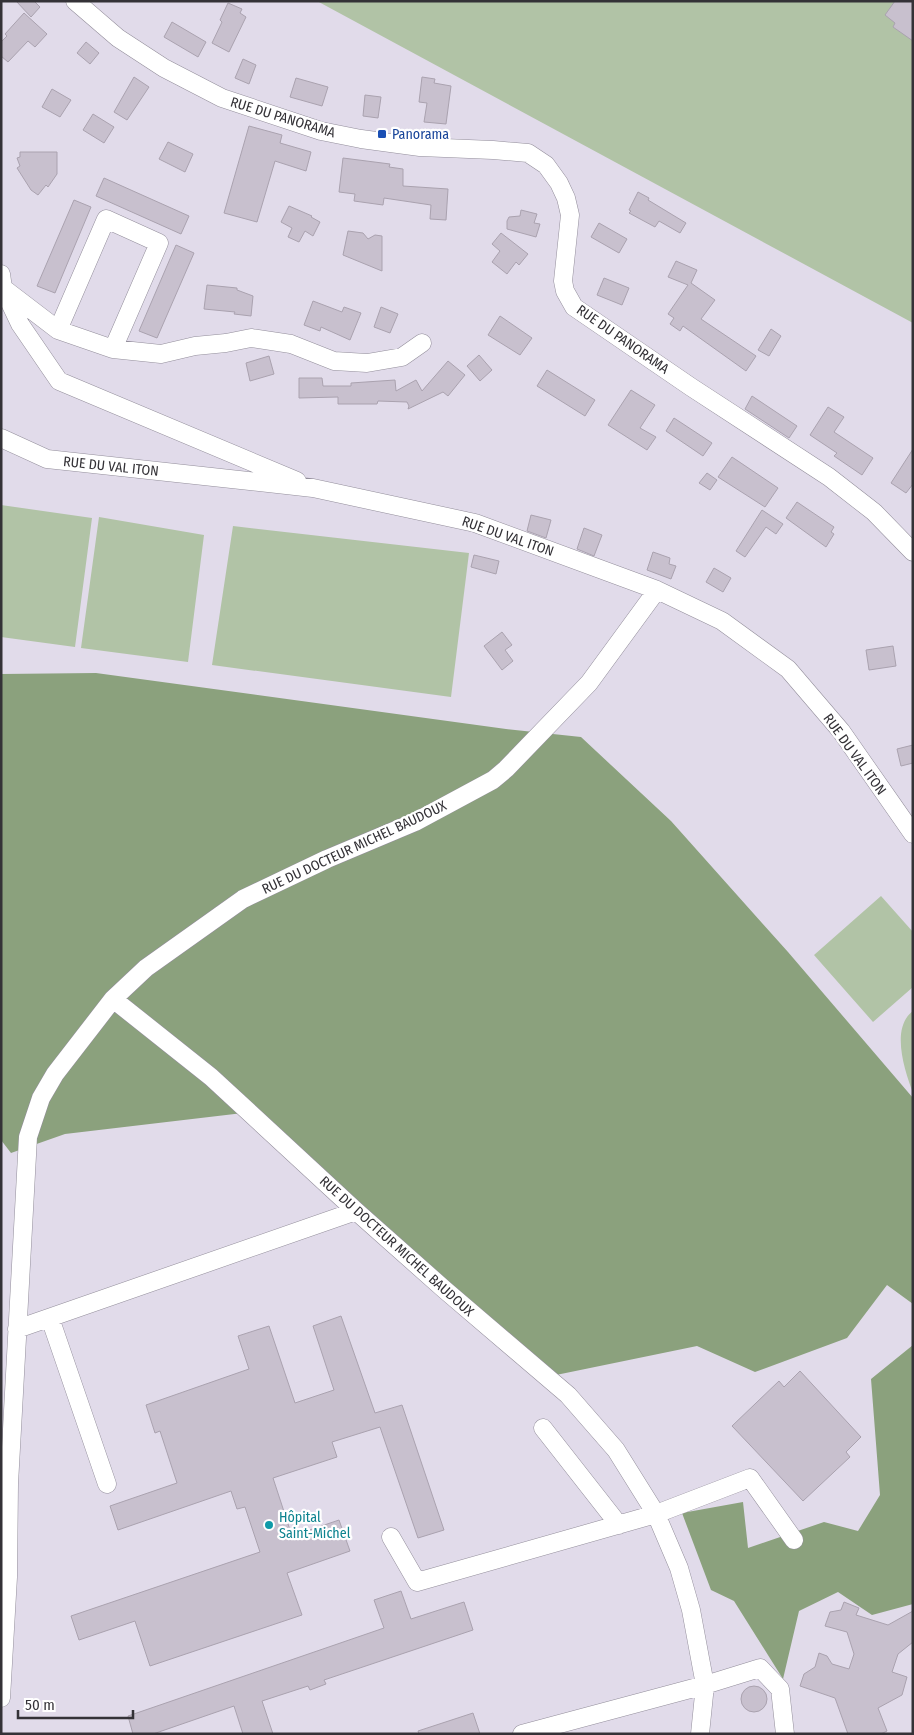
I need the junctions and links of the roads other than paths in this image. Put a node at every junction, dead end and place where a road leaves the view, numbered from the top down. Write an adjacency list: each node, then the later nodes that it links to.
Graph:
1 (75, 1): 8 (street, RUE DU PANORAMA)
2 (2, 281): 3 (street); 7 (street)
3 (58, 330): 5 (street); 5 (street)
4 (422, 344): 5 (street)
5 (113, 349)
6 (1, 438): 7 (street, RUE DU VAL ITON)
7 (313, 488): 9 (street, RUE DU VAL ITON)
8 (913, 552)
9 (657, 590): 10 (street, RUE DU VAL ITON); 11 (street, RUE DU DOCTEUR MICHEL BAUDOUX)
10 (913, 834)
11 (113, 999): 12 (street, RUE DU DOCTEUR MICHEL BAUDOUX); 14 (street, RUE DU DOCTEUR MICHEL BAUDOUX)
12 (356, 1211): 13 (street); 19 (street, RUE DU DOCTEUR MICHEL BAUDOUX)
13 (50, 1318): 14 (street); 18 (street)
14 (18, 1329): 15 (street, RUE DU DOCTEUR MICHEL BAUDOUX)
15 (7, 1414): 17 (street, RUE DU DOCTEUR MICHEL BAUDOUX)
16 (543, 1428): 20 (street)
17 (5, 1484): 23 (street, RUE DU DOCTEUR MICHEL BAUDOUX)
18 (107, 1484)
19 (656, 1514): 20 (street); 22 (street); 25 (street, RUE DU DOCTEUR MICHEL BAUDOUX)
20 (620, 1525): 21 (street)
21 (390, 1537)
22 (794, 1540)
23 (5, 1577): 24 (street, RUE DU DOCTEUR MICHEL BAUDOUX)
24 (3, 1651): 26 (street, RUE DU DOCTEUR MICHEL BAUDOUX)
25 (705, 1685): 28 (street); 29 (street, RUE DU DOCTEUR MICHEL BAUDOUX); 30 (street)
26 (1, 1692): 27 (street, RUE DU DOCTEUR MICHEL BAUDOUX)
27 (1, 1698)
28 (522, 1734)
29 (700, 1734)
30 (785, 1734)

